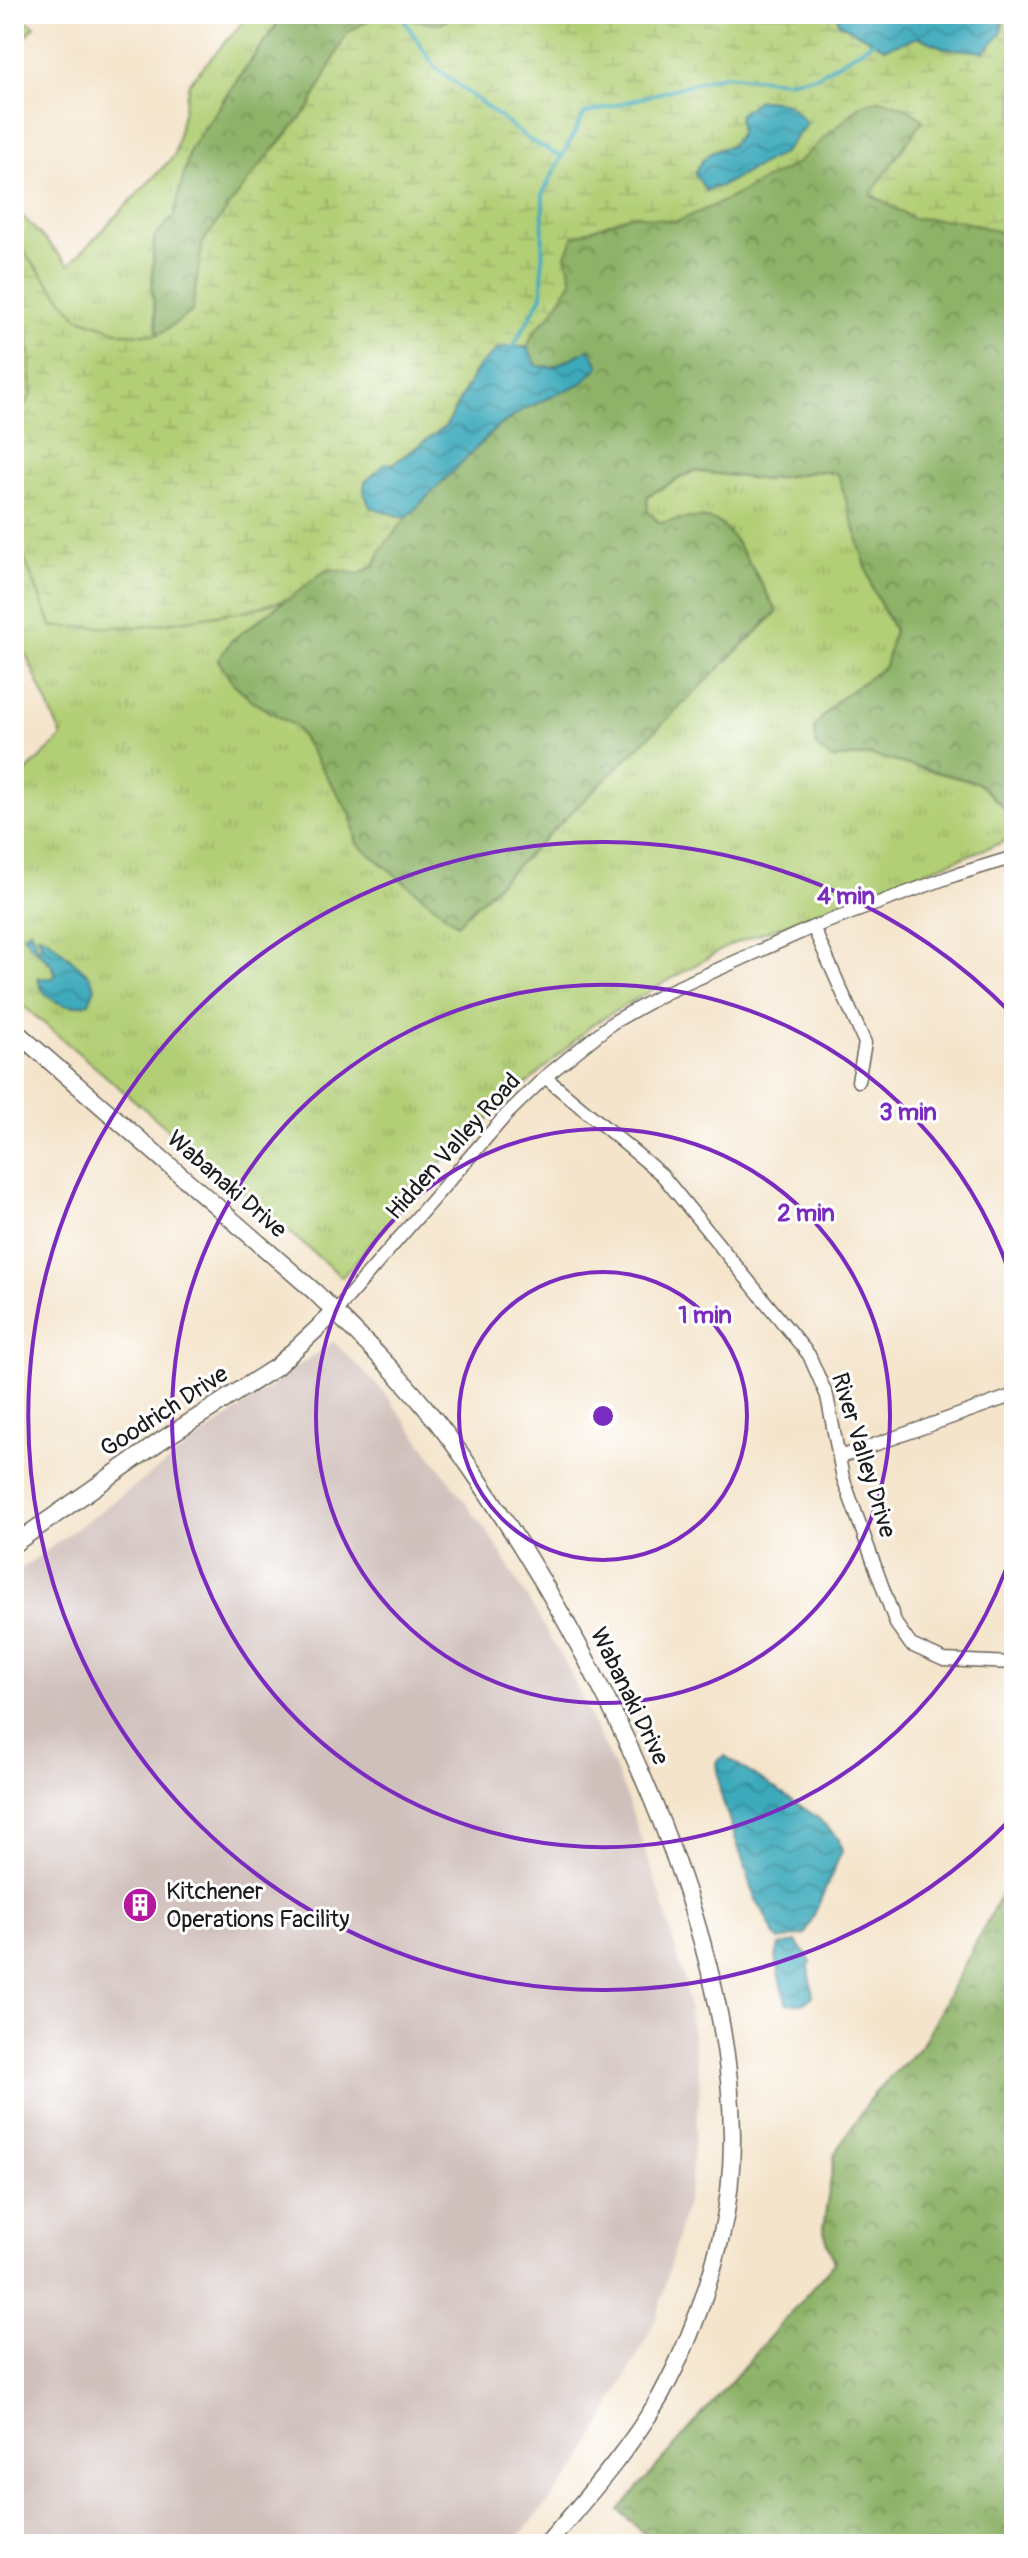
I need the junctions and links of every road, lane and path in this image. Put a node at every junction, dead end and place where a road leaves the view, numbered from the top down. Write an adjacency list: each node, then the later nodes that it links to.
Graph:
1 (1014, 857): 2 (street, Hidden Valley Road)
2 (813, 927): 4 (street, Hidden Valley Road); 5 (street)
3 (14, 1030): 6 (street, Wabanaki Drive)
4 (545, 1077): 6 (street, Hidden Valley Road); 8 (street, River Valley Drive)
5 (858, 1081)
6 (335, 1312): 9 (street, Goodrich Drive); 11 (street, Wabanaki Drive)
7 (1014, 1395): 8 (street)
8 (840, 1457): 10 (street, River Valley Drive)
9 (14, 1544)
10 (1014, 1663)
11 (547, 2544)

